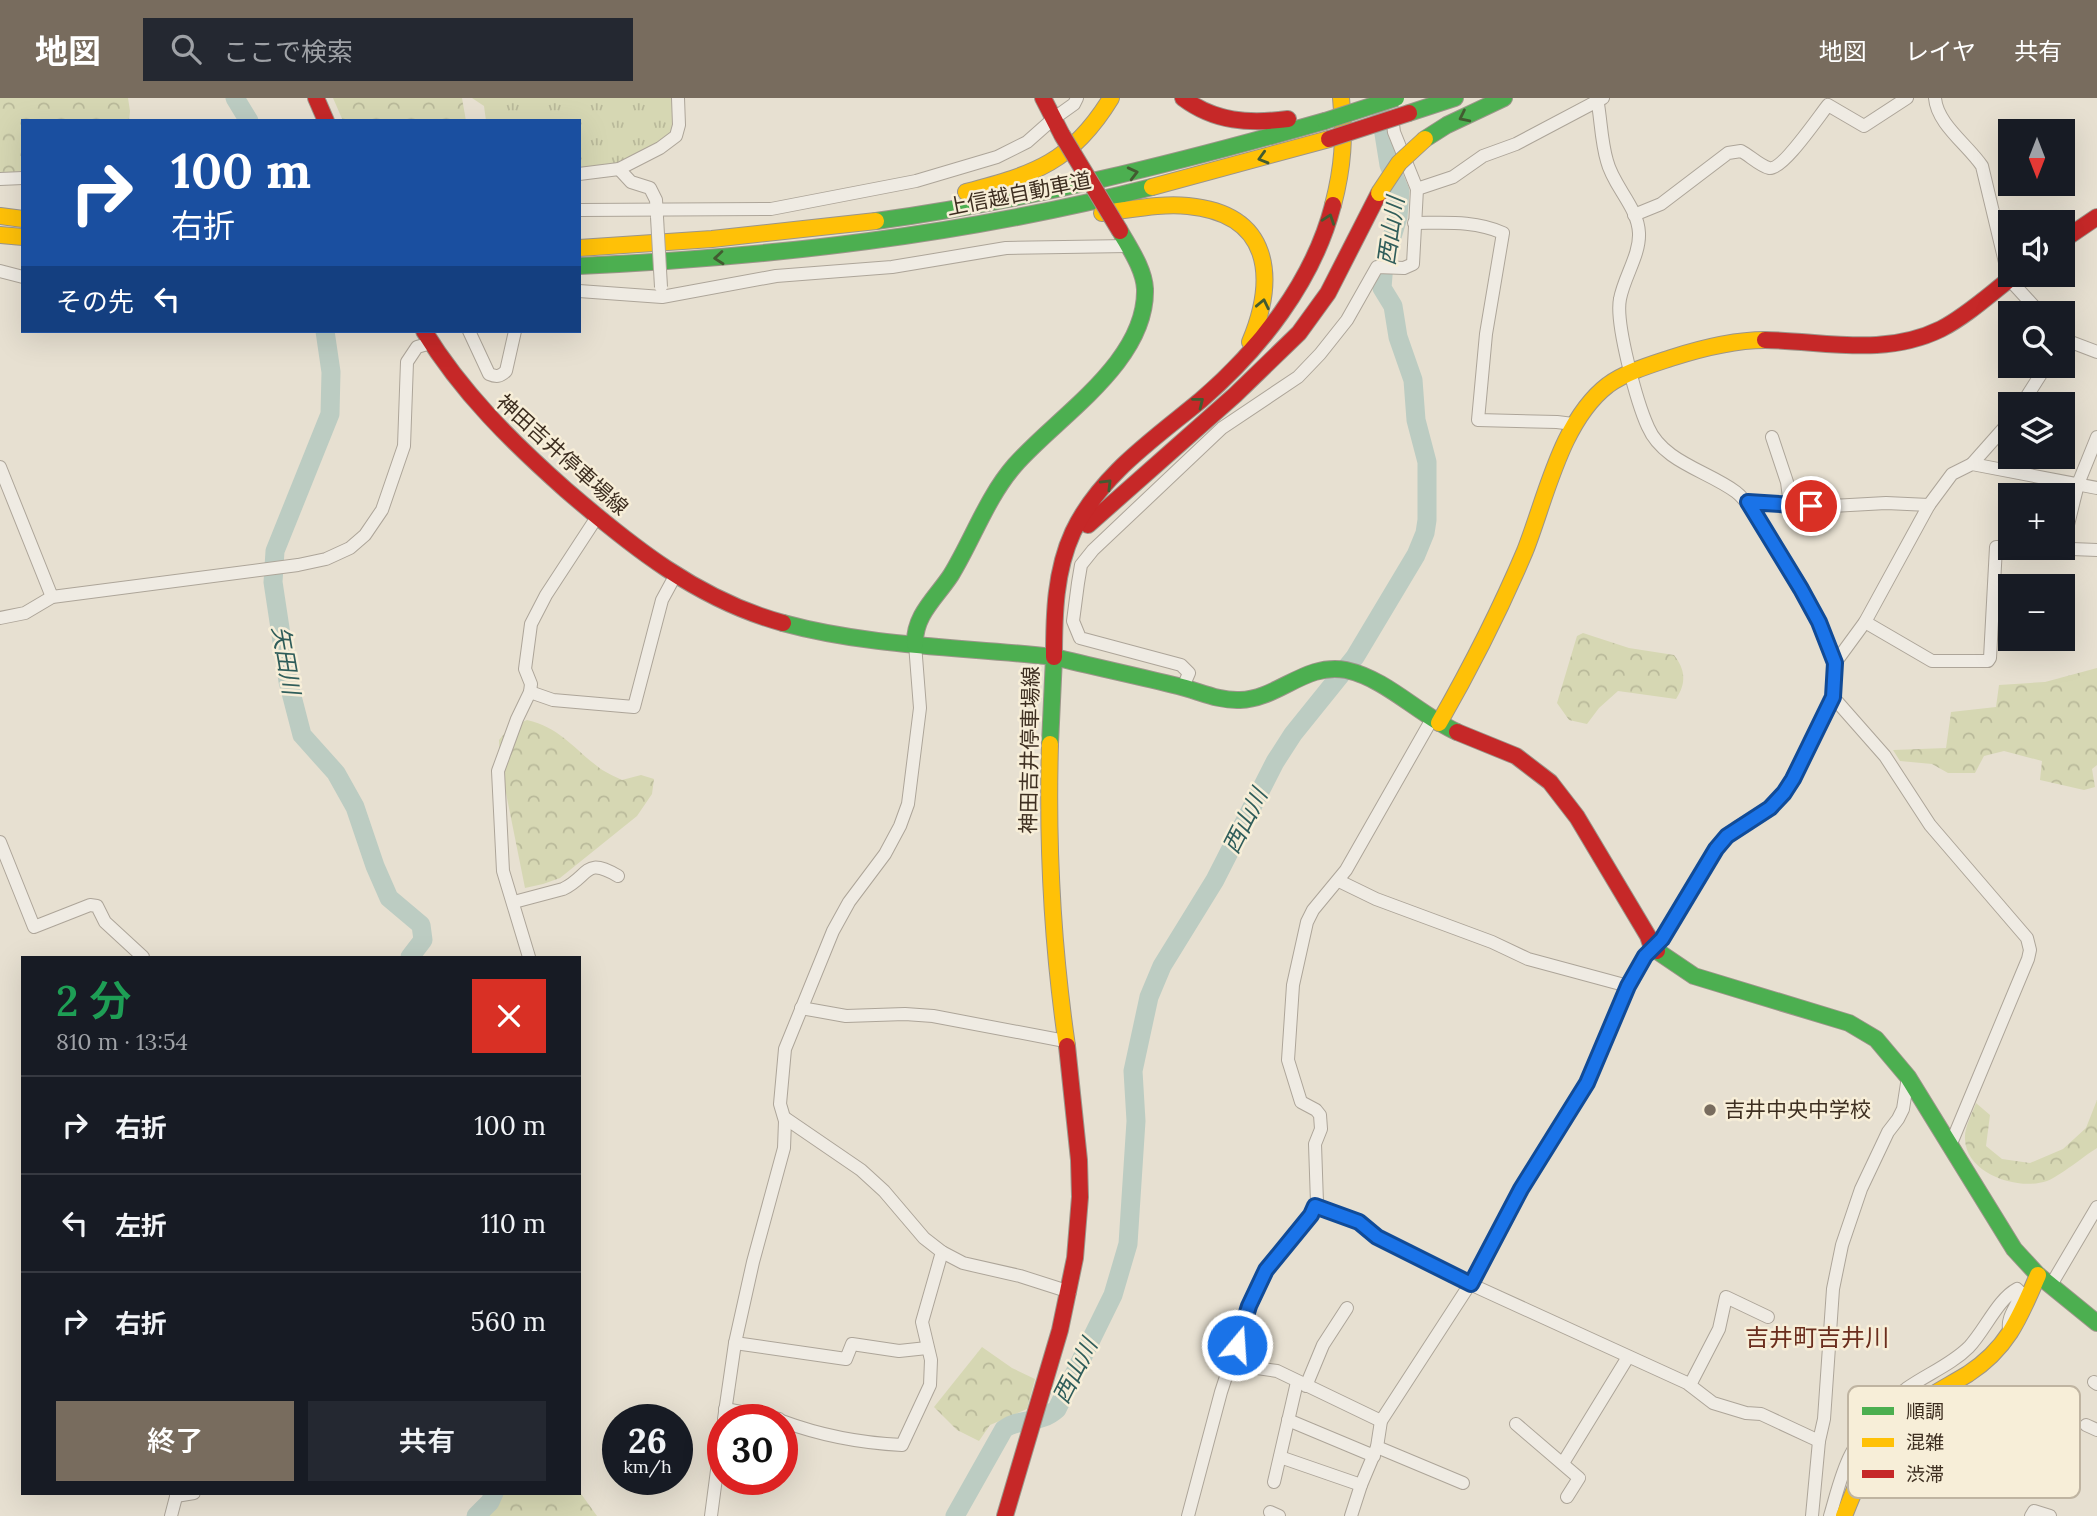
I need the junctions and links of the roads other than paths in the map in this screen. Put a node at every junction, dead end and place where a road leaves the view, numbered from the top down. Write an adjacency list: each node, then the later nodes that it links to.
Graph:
1 (316, 98): 18 (main road)
2 (678, 98): 20 (street)
3 (1043, 98): 19 (main road)
4 (1077, 98): 19 (street)
5 (1111, 98): 36 (main road)
6 (1183, 98): 17 (main road)
7 (1341, 98): 55 (main road, one-way to 7)
8 (1355, 98): 54 (main road)
9 (1370, 98): 17 (main road)
10 (1388, 98): 24 (street)
11 (1396, 98): 17 (main road, 上信越自動車道, bridge)
12 (1455, 98): 39 (main road, 上信越自動車道, one-way to 39, bridge)
13 (1504, 98): 54 (main road, one-way to 54, bridge)
14 (1907, 98): 27 (street)
15 (1935, 98): 31 (street)
16 (1599, 99): 24 (street); 27 (street)
17 (1324, 116): 36 (main road, 上信越自動車道, one-way to 17)
18 (325, 119)
19 (1053, 119): 26 (street); 37 (main road, bridge)
20 (619, 169): 21 (street); 26 (street)
21 (581, 174)
22 (21, 177): 23 (street)
23 (0, 179)
24 (1417, 189): 32 (street)
25 (581, 210): 26 (street)
26 (657, 212): 46 (street, bridge)
27 (1634, 215): 53 (street)
28 (0, 216): 30 (main road)
29 (2097, 217): 33 (main road)
30 (21, 219)
31 (1998, 222)
32 (1414, 223): 56 (street); 80 (street)
33 (2075, 232)
34 (0, 234): 35 (main road)
35 (21, 237)
36 (704, 241): 38 (main road, 上信越自動車道)
37 (1128, 246): 46 (street); 77 (main road)
38 (581, 248)
39 (787, 252): 40 (main road, 上信越自動車道, one-way to 40); 55 (main road, one-way to 39)
40 (581, 266)
41 (0, 271): 42 (street)
42 (21, 276)
43 (2000, 287): 53 (main road)
44 (2020, 287): 47 (street)
45 (581, 291): 46 (street)
46 (661, 292)
47 (2031, 301)
48 (470, 333): 49 (street)
49 (515, 333)
50 (427, 337): 68 (main road, 神田吉井停車場線); 74 (street)
51 (2075, 344): 52 (street)
52 (2097, 352)
53 (1630, 372): 56 (main road); 65 (street)
54 (1256, 375): 72 (main road)
55 (1219, 385): 72 (main road, one-way to 55)
56 (1573, 424): 83 (main road)
57 (1998, 435): 60 (street)
58 (1772, 437): 66 (street)
59 (2097, 438): 62 (street)
60 (1972, 464): 62 (street); 67 (street)
61 (0, 467): 74 (street)
62 (2078, 484): 63 (street); 64 (street)
63 (2097, 488)
64 (2075, 497)
65 (1748, 502): 66 (street); 79 (street)
66 (1790, 505): 67 (street)
67 (1929, 505): 76 (street)
68 (597, 517): 73 (main road, 神田吉井停車場線); 81 (street)
69 (1998, 547): 76 (street)
70 (2075, 548): 71 (street)
71 (2097, 550)
72 (1061, 563): 78 (main road)
73 (675, 576): 77 (main road, 神田吉井停車場線); 81 (street)
74 (52, 597): 75 (street)
75 (0, 618)
76 (1865, 622): 79 (street)
77 (915, 644): 78 (main road, 神田吉井停車場線); 92 (street)
78 (1054, 657): 80 (main road); 93 (main road, 神田吉井停車場線)
79 (1835, 663): 82 (street)
80 (1183, 688): 83 (main road)
81 (530, 692): 87 (street)
82 (1833, 697): 88 (street); 96 (street)
83 (1436, 721): 86 (street); 88 (main road)
84 (0, 842): 89 (street)
85 (618, 876): 87 (street)
86 (1339, 881): 91 (street); 97 (street)
87 (514, 902): 90 (street)
88 (1652, 948): 91 (street); 94 (main road)
89 (142, 956)
90 (529, 956)
91 (1628, 986): 101 (street)
92 (801, 1008): 93 (street); 95 (street)
93 (1065, 1041): 102 (main road, 神田吉井停車場線)
94 (1908, 1077): 96 (main road); 120 (street)
95 (785, 1118): 99 (street); 107 (street)
96 (1950, 1146): 100 (main road)
97 (1315, 1206): 101 (street); 110 (street)
98 (2097, 1207): 100 (street)
99 (942, 1252): 102 (street); 108 (street)
100 (2045, 1280): 105 (main road); 106 (main road)
101 (1471, 1284): 109 (street); 117 (street)
102 (1070, 1292): 134 (main road, 神田吉井停車場線)
103 (1347, 1308): 111 (street)
104 (1768, 1317): 112 (street)
105 (2097, 1323)
106 (2012, 1332): 113 (street); 114 (main road)
107 (735, 1343): 108 (street); 115 (street)
108 (927, 1348): 119 (street)
109 (1628, 1357): 112 (street); 124 (street)
110 (1230, 1364): 111 (street); 135 (street)
111 (1301, 1384): 116 (street); 117 (street)
112 (1690, 1385): 120 (street)
113 (1910, 1386)
114 (1945, 1386)
115 (726, 1404)
116 (1289, 1420): 121 (street); 122 (street)
117 (1381, 1421): 121 (street)
118 (1516, 1424): 124 (street)
119 (798, 1427)
120 (1819, 1441): 137 (street)
121 (1376, 1452): 126 (street); 127 (street)
122 (1280, 1457): 125 (street); 127 (street)
123 (1848, 1463): 138 (street)
124 (1563, 1464): 130 (street)
125 (1275, 1482)
126 (1463, 1483)
127 (1361, 1485): 136 (street)
128 (176, 1495): 132 (street)
129 (714, 1495): 133 (street)
130 (1567, 1497)
131 (1852, 1498): 139 (main road)
132 (171, 1516)
133 (711, 1516)
134 (1005, 1516)
135 (1188, 1516)
136 (1352, 1516)
137 (1812, 1516)
138 (1830, 1516)
139 (1844, 1516)
140 (2031, 1516): 141 (street)
141 (2050, 1516)

